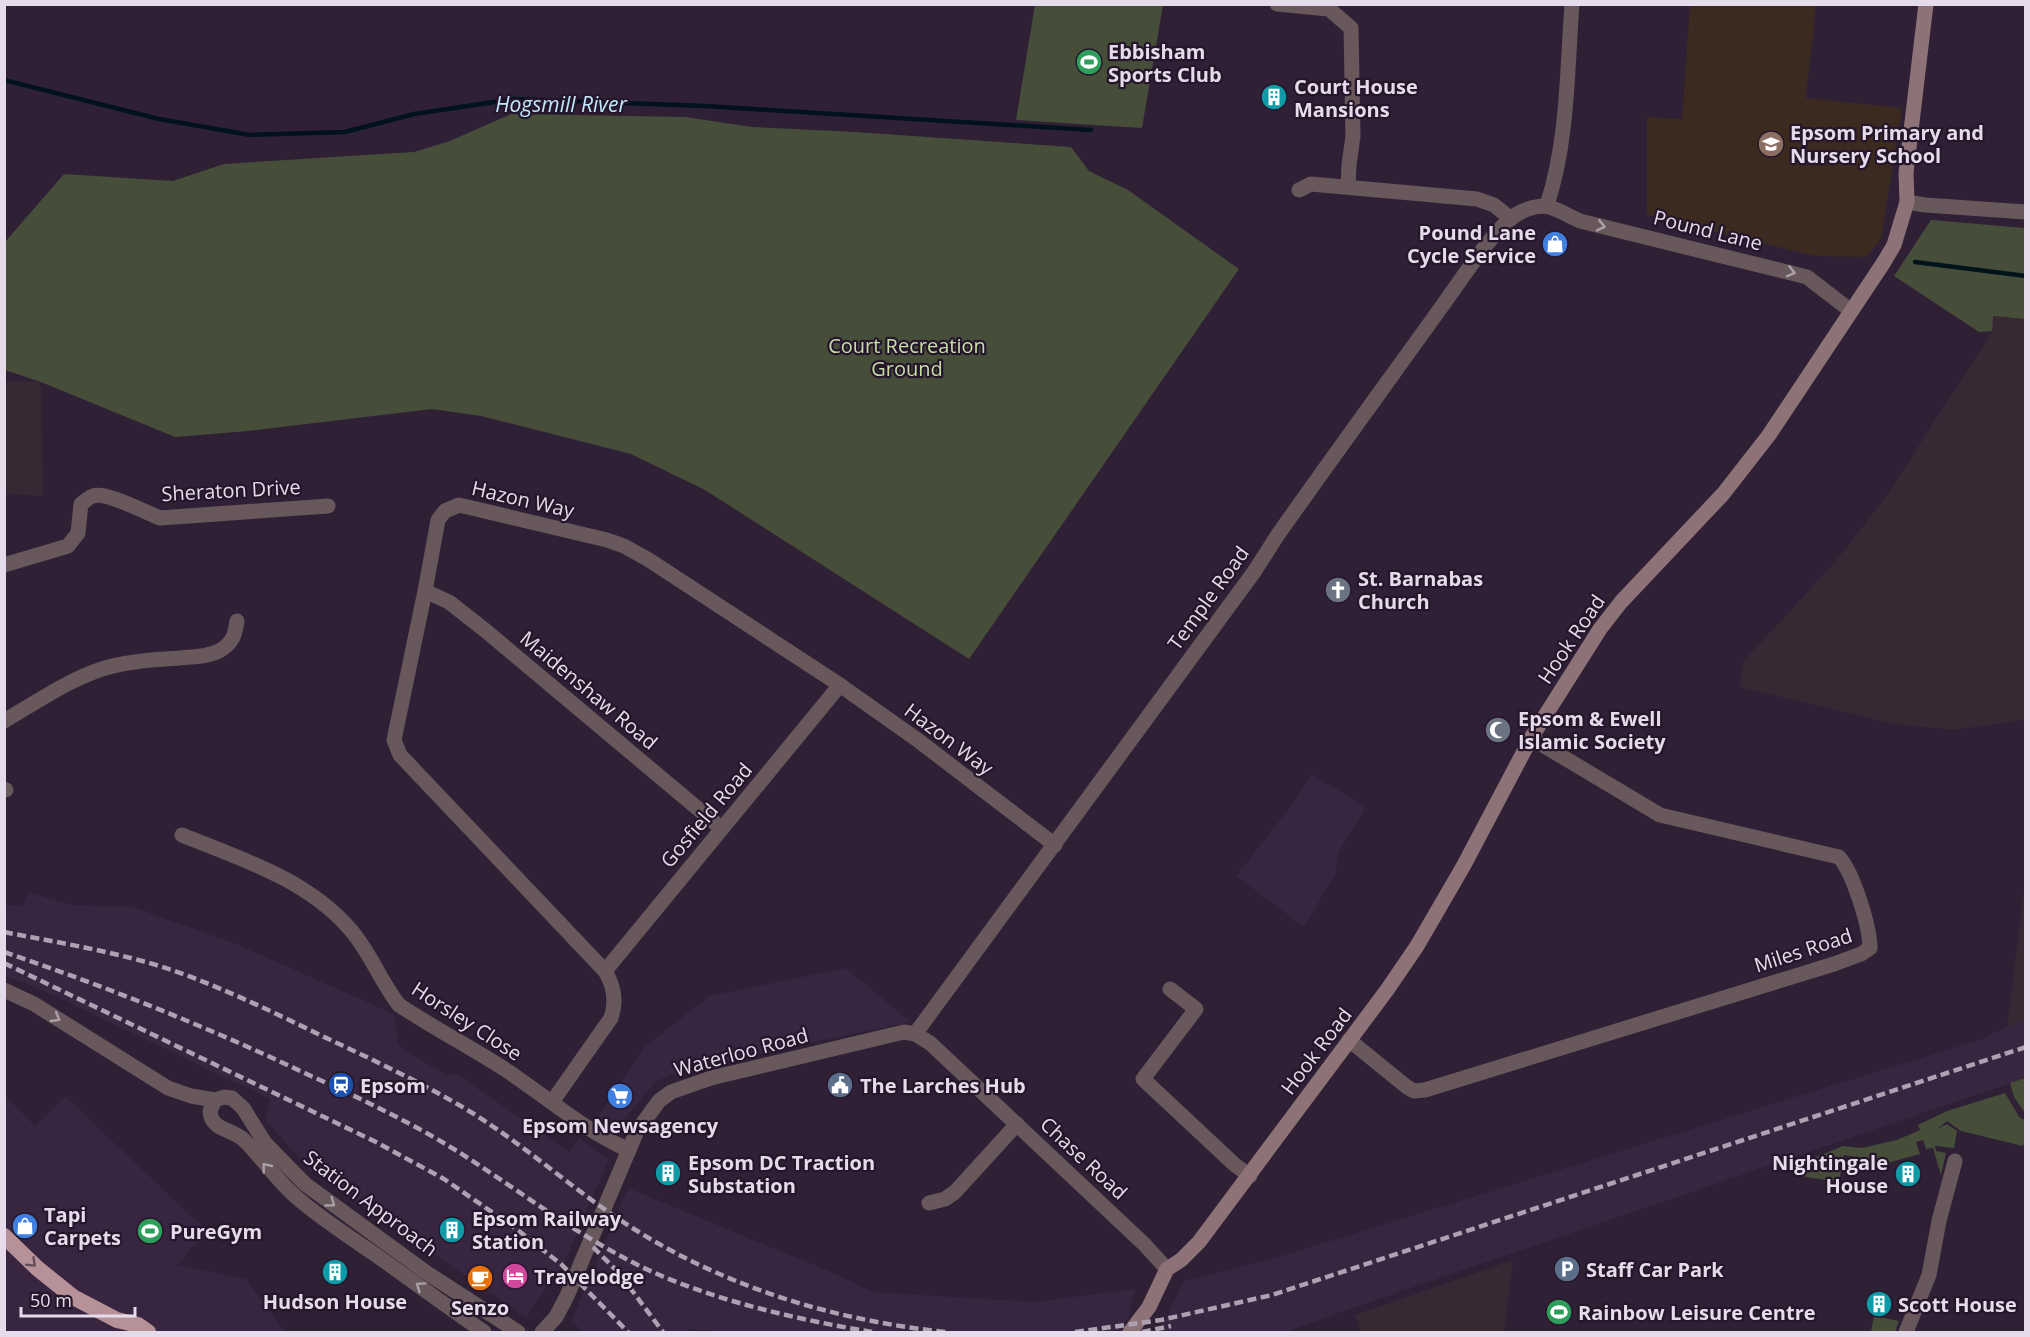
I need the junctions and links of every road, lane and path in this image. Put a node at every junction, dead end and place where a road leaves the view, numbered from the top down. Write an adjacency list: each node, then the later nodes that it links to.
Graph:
1 (1278, 4): 4 (street)
2 (1572, 4): 7 (street)
3 (1926, 4): 6 (main road, Hook Road)
4 (1348, 187): 5 (street); 9 (street)
5 (1299, 190)
6 (1907, 202): 8 (street); 10 (main road, Hook Road)
7 (1547, 205): 9 (street, Temple Road); 10 (street, Pound Lane, one-way to 10)
8 (2025, 212)
9 (1510, 218): 20 (street, Temple Road)
10 (1851, 311): 17 (main road, Hook Road)
11 (328, 506): 12 (street, Sheraton Drive)
12 (4, 565)
13 (425, 591): 15 (street, Hazon Way); 18 (street, Maidenshaw Road); 21 (street, Hazon Way)
14 (237, 621): 16 (street)
15 (840, 685): 18 (street, Gosfield Road); 20 (street, Hazon Way)
16 (4, 721)
17 (1531, 738): 25 (main road, Hook Road); 25 (street, Miles Road)
18 (721, 828): 21 (street, Gosfield Road)
19 (182, 835): 27 (street, Horsley Close)
20 (1055, 845): 24 (street, Temple Road)
21 (604, 971): 27 (street, Hazon Way)
22 (1170, 989): 31 (street)
23 (4, 990): 26 (street, Station Approach, one-way to 26)
24 (915, 1034): 28 (street, Chase Road); 29 (street, Waterloo Road)
25 (1349, 1040): 31 (main road, Hook Road)
26 (215, 1100): 36 (street, Station Approach, one-way to 26); 37 (street, Station Approach, one-way to 37)
27 (552, 1102): 29 (street, Horsley Close)
28 (1017, 1124): 32 (street); 34 (street, Chase Road)
29 (629, 1150): 38 (street, Waterloo Road)
30 (1955, 1161): 40 (street)
31 (1250, 1176): 34 (main road, Hook Road)
32 (930, 1203)
33 (4, 1236): 35 (highway, one-way to 35)
34 (1167, 1269): 39 (main road, Hook Road)
35 (148, 1332)
36 (484, 1332)
37 (518, 1332)
38 (542, 1332)
39 (1130, 1332)
40 (1906, 1332)

